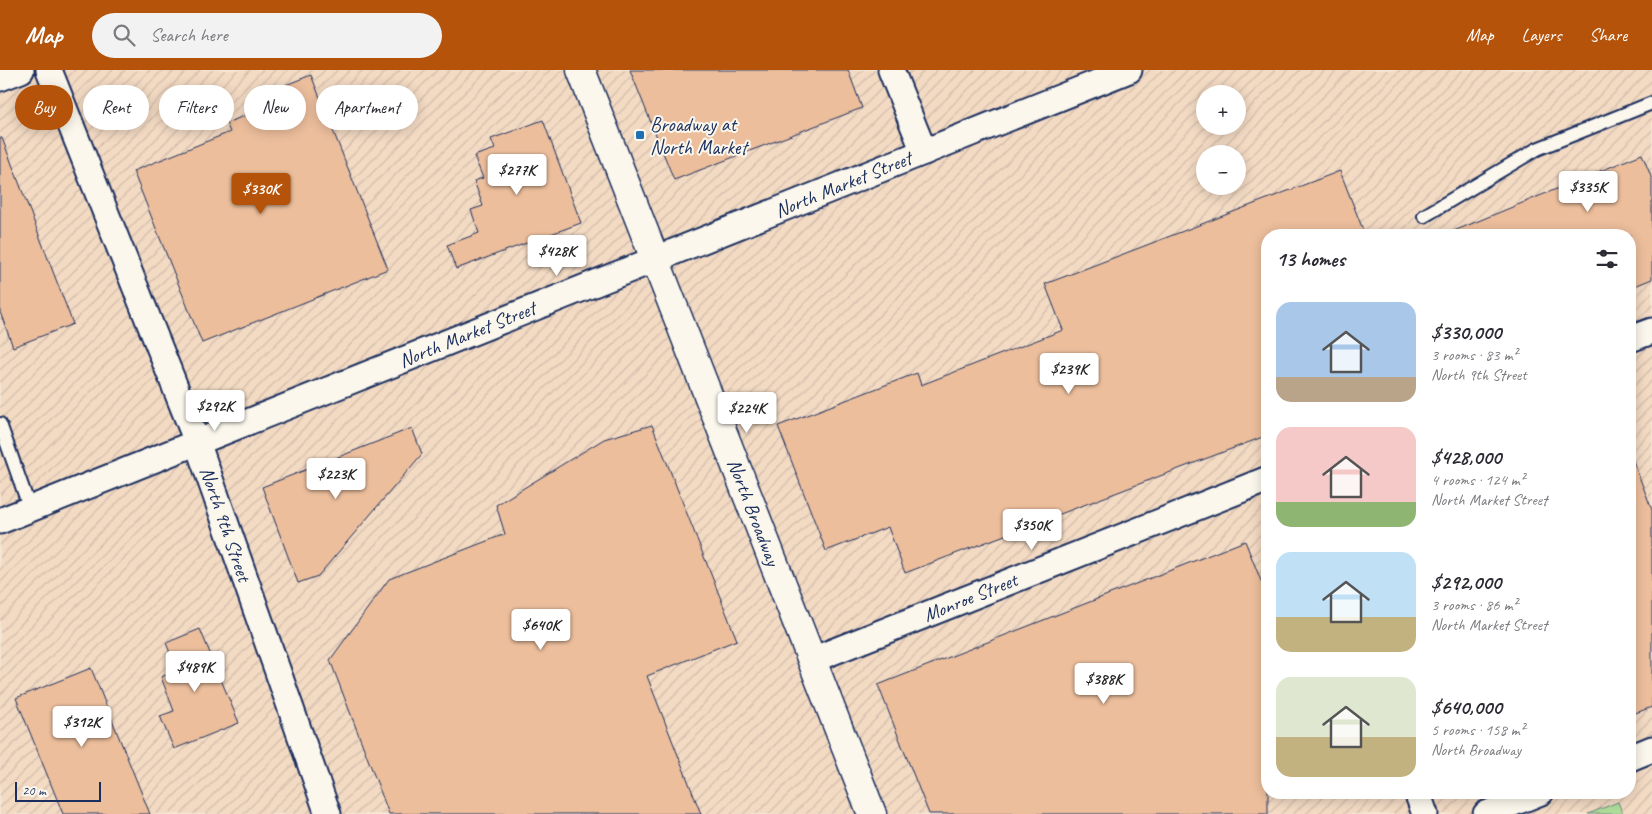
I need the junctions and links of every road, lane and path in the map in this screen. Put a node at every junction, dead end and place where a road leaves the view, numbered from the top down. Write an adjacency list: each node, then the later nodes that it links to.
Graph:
1 (21, 70): 6 (street)
2 (50, 70): 14 (street, North 9th Street)
3 (581, 70): 10 (main road, North Broadway)
4 (891, 70): 8 (street)
5 (1129, 70): 8 (street, North Market Street)
6 (0, 78)
7 (1652, 103): 9 (lane)
8 (924, 152): 10 (street, North Market Street)
9 (1424, 216)
10 (656, 259): 14 (street, North Market Street); 18 (main road, North Broadway)
11 (1652, 331): 12 (street)
12 (1636, 337)
13 (0, 424): 16 (lane)
14 (197, 442): 16 (street, North Market Street); 23 (street, North 9th Street)
15 (1261, 482): 18 (street, Monroe Street)
16 (30, 509): 17 (street, North Market Street)
17 (0, 521)
18 (812, 660): 24 (main road, North Broadway)
19 (1652, 749): 20 (street)
20 (1636, 756)
21 (1419, 799): 25 (street)
22 (1524, 799): 26 (street)
23 (328, 814)
24 (872, 814)
25 (1425, 814)
26 (1486, 814)

